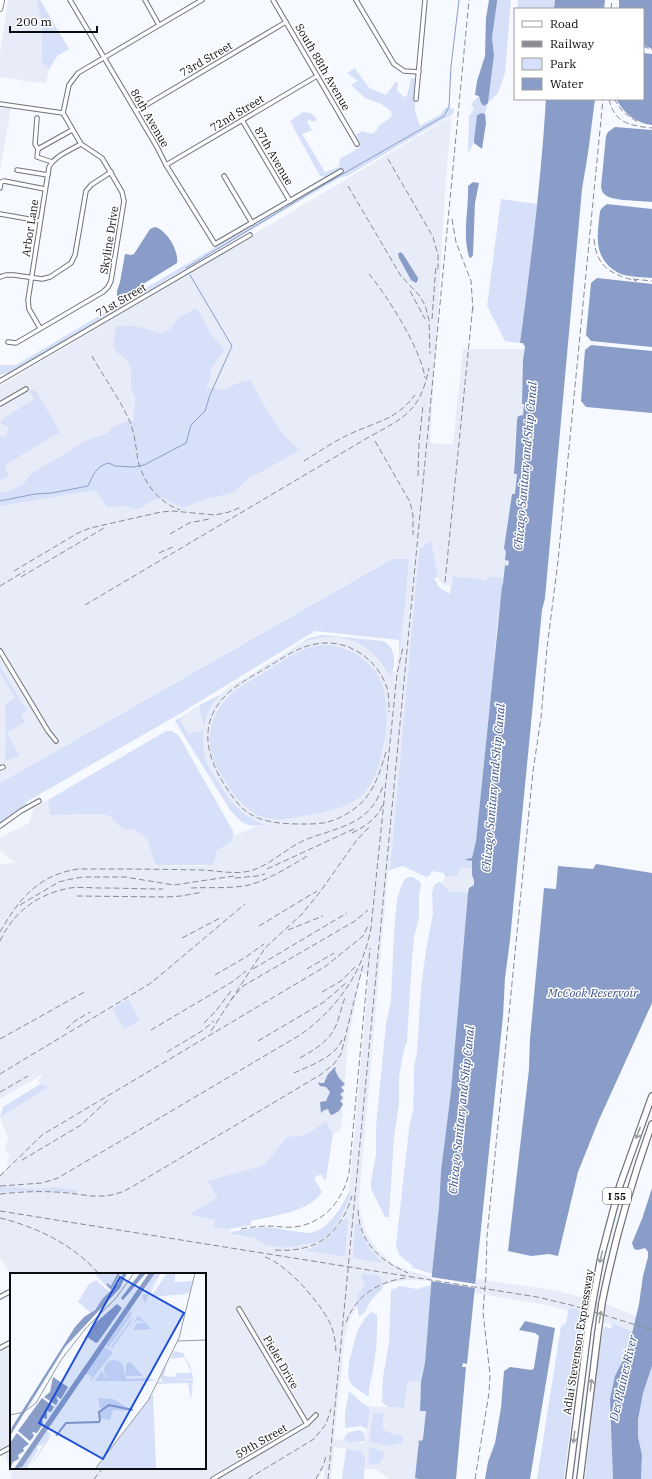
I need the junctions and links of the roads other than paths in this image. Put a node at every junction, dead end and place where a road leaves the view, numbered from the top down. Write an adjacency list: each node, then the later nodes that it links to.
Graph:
1 (2, 0): 8 (main road)
2 (70, 0): 11 (street, 86th Avenue)
3 (145, 0): 10 (street)
4 (202, 0): 10 (street)
5 (273, 0): 9 (street, South 88th Avenue)
6 (356, 0): 12 (street)
7 (425, 0): 12 (street)
8 (0, 9)
9 (286, 22): 13 (street, South 88th Avenue); 16 (street, 73rd Street)
10 (159, 25): 11 (street)
11 (104, 58): 16 (street, 86th Avenue); 17 (street)
12 (419, 72): 14 (street)
13 (317, 76): 19 (street, 72nd Street); 22 (street, South 88th Avenue)
14 (416, 99)
15 (0, 104): 17 (street)
16 (136, 111): 25 (street, 86th Avenue)
17 (63, 113): 20 (street)
18 (38, 118): 23 (street)
19 (242, 120): 25 (street, 72nd Street); 33 (street, 87th Avenue)
20 (72, 130): 21 (street); 23 (street)
21 (81, 144): 24 (street); 28 (street, Skyline Drive)
22 (357, 144)
23 (38, 149): 24 (street)
24 (52, 162): 29 (street, Arbor Lane)
25 (166, 165): 36 (street, 86th Avenue)
26 (17, 170): 29 (street)
27 (341, 171): 33 (street)
28 (111, 172): 39 (street); 40 (street, Skyline Drive)
29 (48, 175): 32 (street, Arbor Lane)
30 (224, 176): 36 (street)
31 (0, 188): 32 (street)
32 (45, 189): 35 (street, Arbor Lane)
33 (290, 201): 36 (street)
34 (0, 214): 35 (street)
35 (40, 221): 39 (street, Arbor Lane)
36 (252, 223)
37 (250, 235): 42 (street, 71st Street)
38 (0, 277): 39 (street)
39 (31, 278): 40 (street, Arbor Lane)
40 (40, 328): 41 (street, Skyline Drive)
41 (8, 342)
42 (0, 381)
43 (26, 389): 44 (street)
44 (0, 404)
45 (0, 651): 46 (street)
46 (56, 741)
47 (39, 801): 48 (street)
48 (0, 826)
49 (652, 1096): 61 (highway, Adlai Stevenson Expressway / I 55, one-way to 61, bridge)
50 (652, 1124): 62 (highway, Adlai Stevenson Expressway / I 55, one-way to 50, bridge)
51 (10, 1292): 52 (street)
52 (0, 1298)
53 (239, 1309): 57 (street, Pielet Drive)
54 (10, 1343): 55 (street)
55 (0, 1348)
56 (316, 1415): 57 (street, 59th Street)
57 (307, 1424): 60 (street, 59th Street)
58 (10, 1448): 59 (street)
59 (0, 1453)
60 (213, 1479)
61 (569, 1479)
62 (580, 1479)

